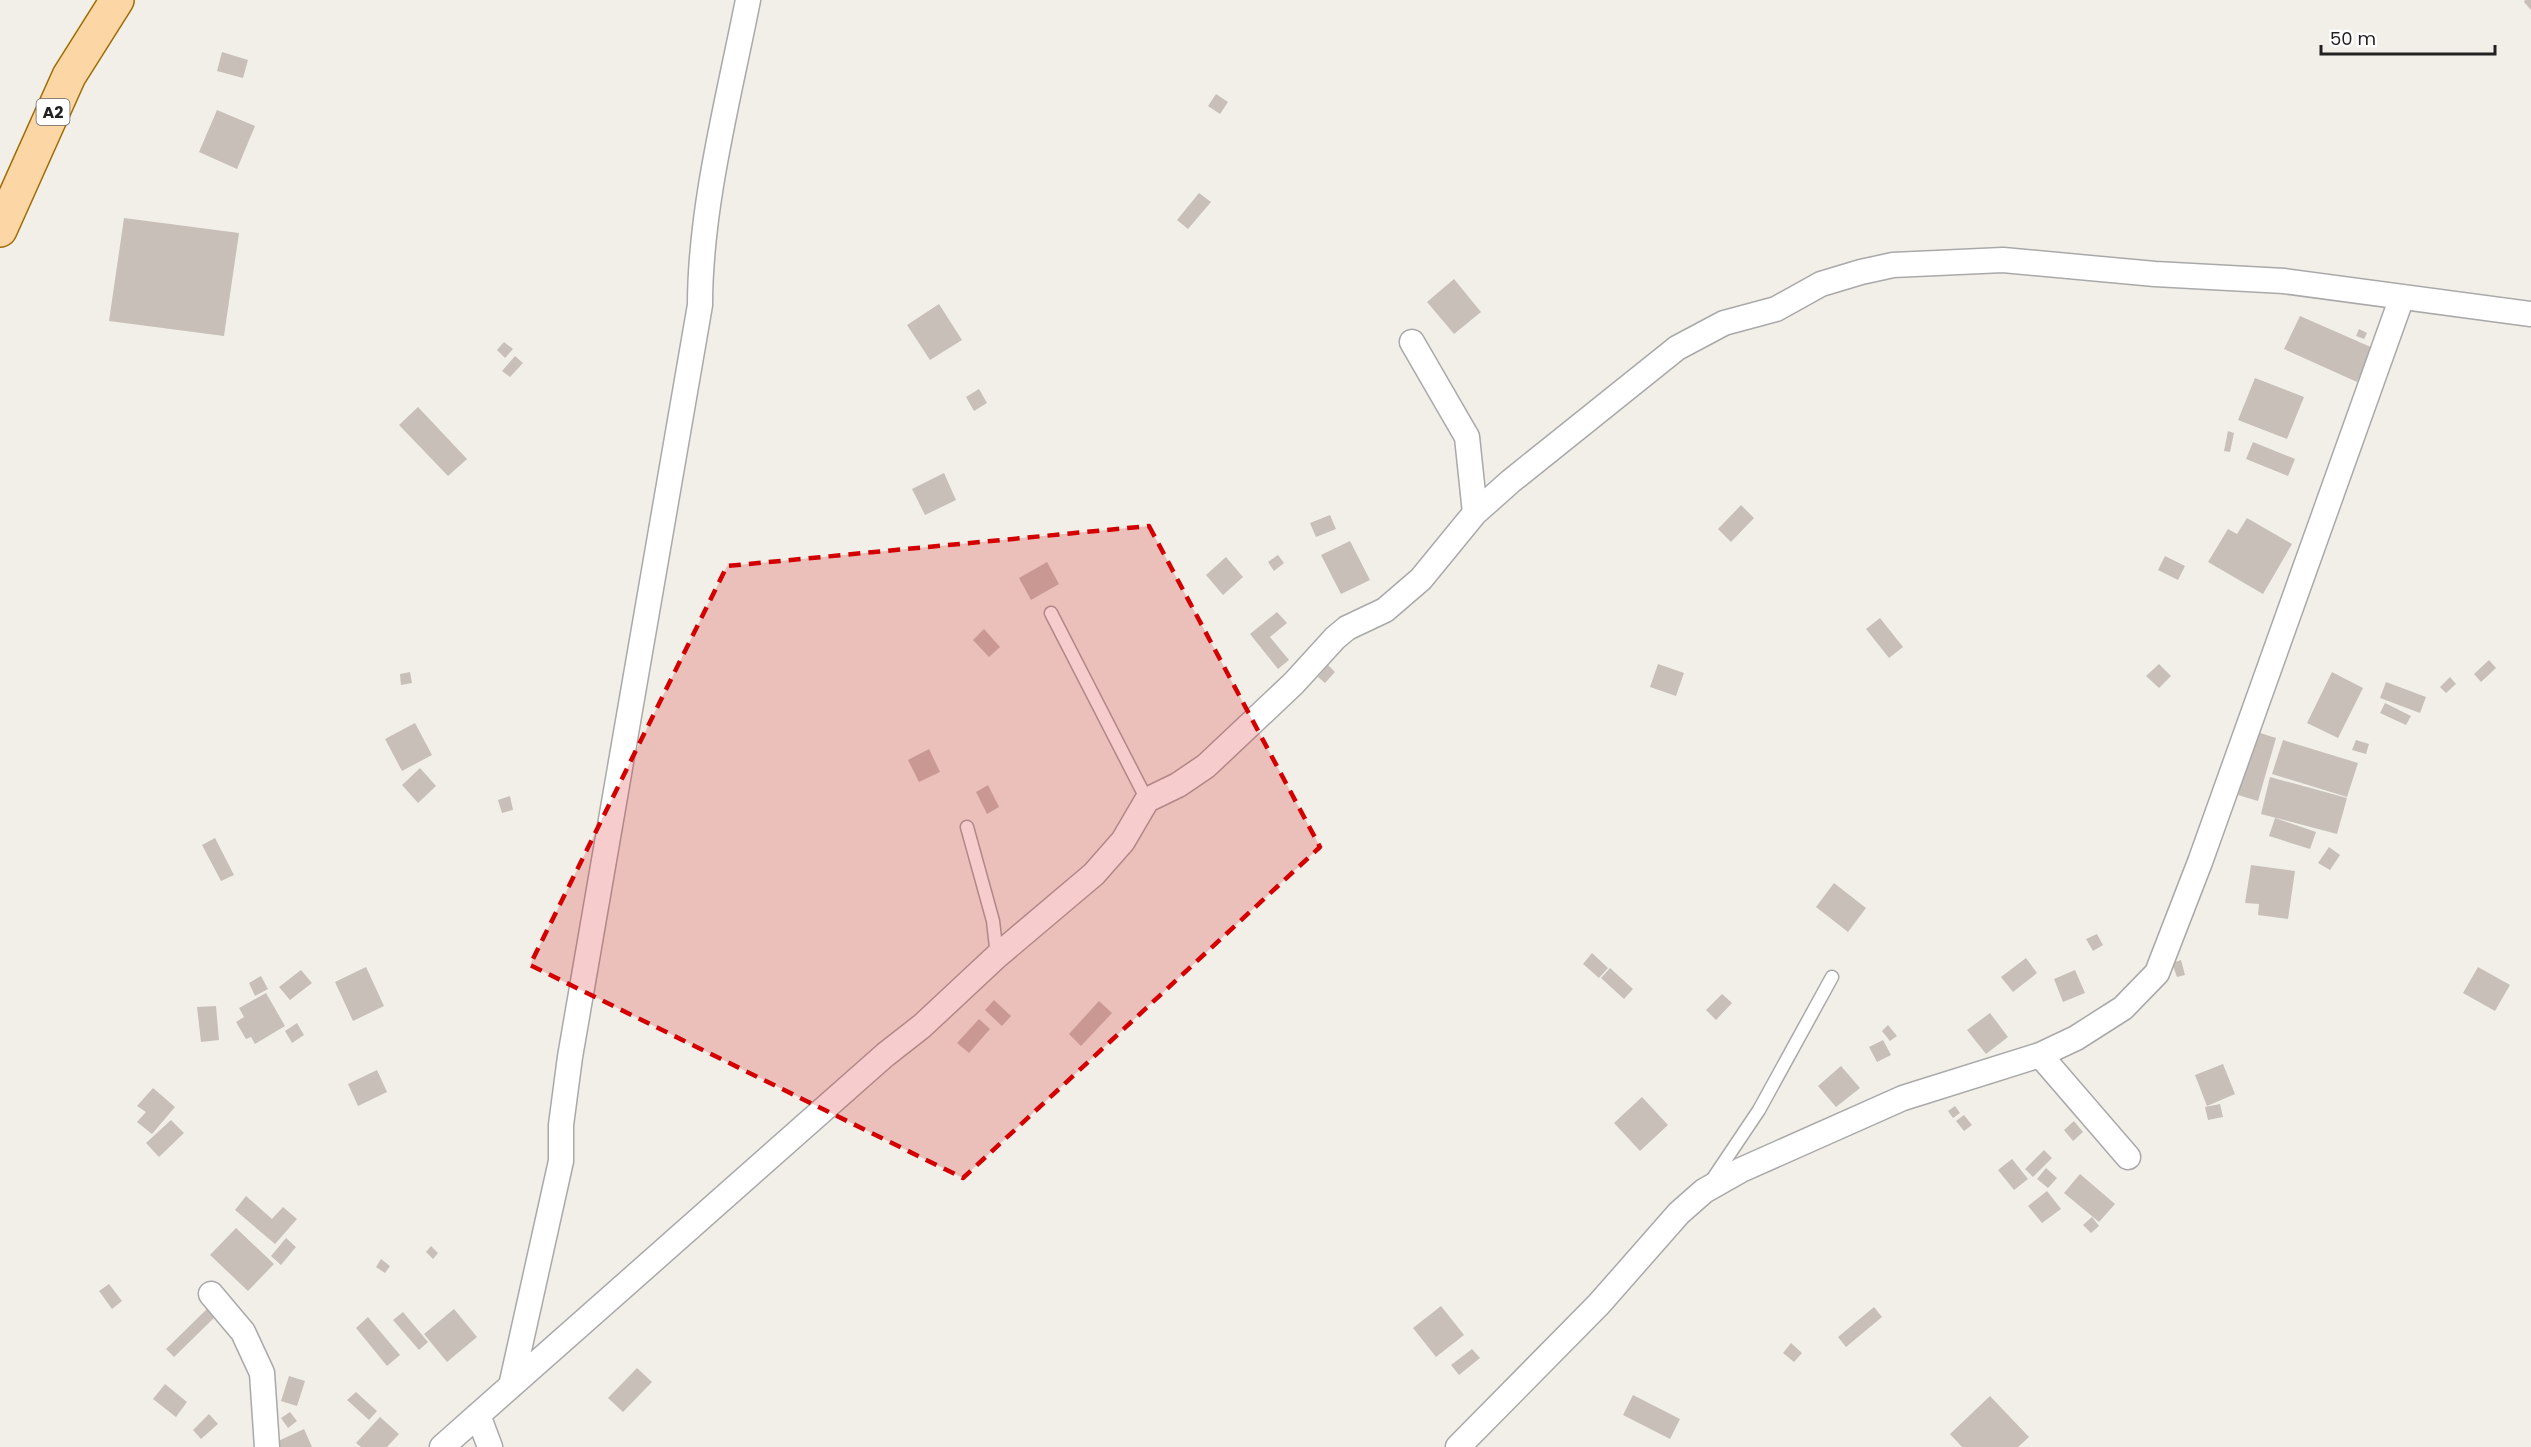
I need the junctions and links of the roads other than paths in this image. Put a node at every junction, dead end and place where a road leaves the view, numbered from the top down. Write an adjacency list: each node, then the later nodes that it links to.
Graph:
1 (117, 0): 3 (main road, A2)
2 (748, 0): 17 (street)
3 (0, 230)
4 (2402, 297): 5 (street); 7 (street); 13 (street)
5 (2531, 315)
6 (1412, 342): 7 (street)
7 (1475, 513): 9 (street)
8 (1051, 613): 9 (lane)
9 (1147, 800): 11 (street)
10 (967, 826): 11 (lane)
11 (998, 956): 17 (street)
12 (1832, 977): 15 (lane)
13 (2040, 1055): 14 (street); 15 (street)
14 (2128, 1157)
15 (1704, 1191): 22 (street)
16 (211, 1294): 19 (street)
17 (511, 1386): 18 (street)
18 (478, 1416): 20 (street); 21 (street)
19 (267, 1447)
20 (442, 1447)
21 (490, 1447)
22 (1458, 1447)

